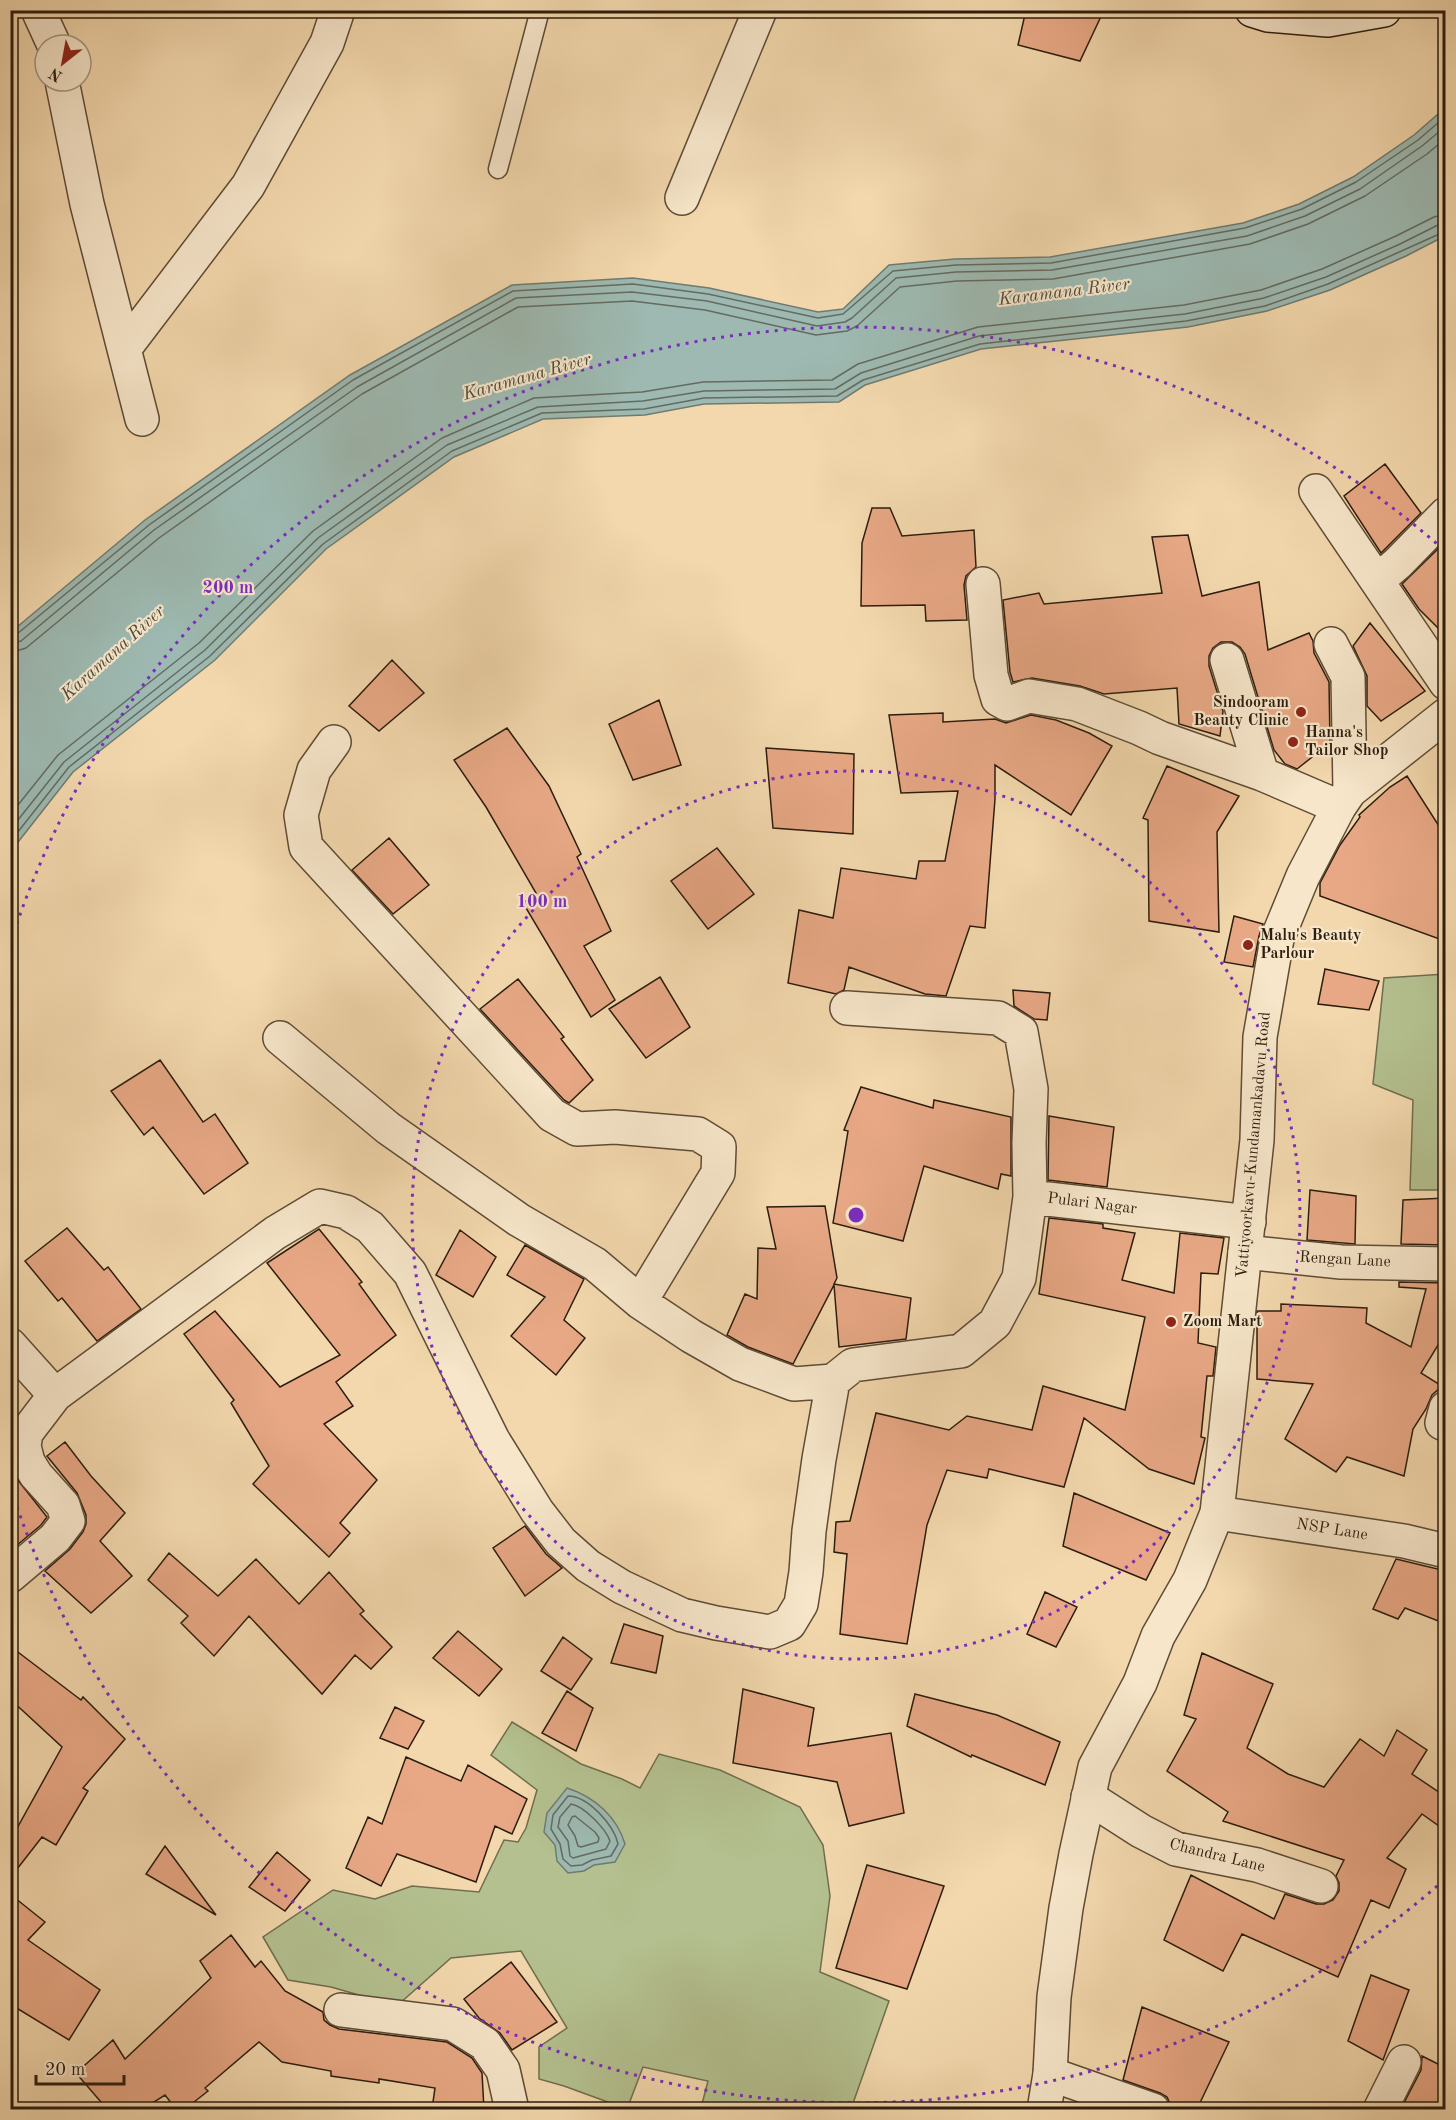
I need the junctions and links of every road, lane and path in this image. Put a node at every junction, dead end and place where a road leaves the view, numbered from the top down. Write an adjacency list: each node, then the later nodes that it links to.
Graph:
1 (38, 10): 7 (street)
2 (338, 10): 11 (street)
3 (540, 10): 9 (lane)
4 (760, 10): 10 (street)
5 (1251, 10): 6 (street)
6 (1384, 10)
7 (49, 33)
8 (64, 93): 11 (street)
9 (498, 169)
10 (682, 198)
11 (124, 349): 12 (street)
12 (142, 419)
13 (1316, 491): 15 (street)
14 (1446, 514): 15 (street)
15 (1377, 581): 19 (street)
16 (983, 584): 22 (street)
17 (1332, 644): 23 (street)
18 (1227, 660): 22 (street)
19 (1446, 683)
20 (1446, 715): 23 (street, Vattiyoorkavu-Kundamankadavu Road)
21 (334, 742): 29 (street)
22 (1262, 774): 23 (street)
23 (1345, 799): 27 (street, Vattiyoorkavu-Kundamankadavu Road)
24 (847, 1008): 26 (street)
25 (280, 1038): 29 (street)
26 (1030, 1197): 27 (street, Pulari Nagar); 31 (street, Pulari Nagar)
27 (1247, 1237): 28 (street, Rengan Lane); 33 (street, Vattiyoorkavu-Kundamankadavu Road)
28 (1446, 1264)
29 (640, 1302): 31 (street)
30 (10, 1345): 32 (street)
31 (833, 1381): 32 (street)
32 (55, 1395): 35 (street)
33 (1217, 1513): 34 (street, NSP Lane); 36 (street, Vattiyoorkavu-Kundamankadavu Road)
34 (1446, 1551)
35 (10, 1576)
36 (1088, 1797): 37 (street, Chandra Lane); 40 (street, Vattiyoorkavu-Kundamankadavu Road)
37 (1321, 1886)
38 (341, 2010): 41 (street)
39 (1404, 2062): 44 (street)
40 (1050, 2074): 42 (street, Vattiyoorkavu-Kundamankadavu Road); 43 (street)
41 (512, 2109)
42 (1044, 2109)
43 (1153, 2109)
44 (1380, 2109)

